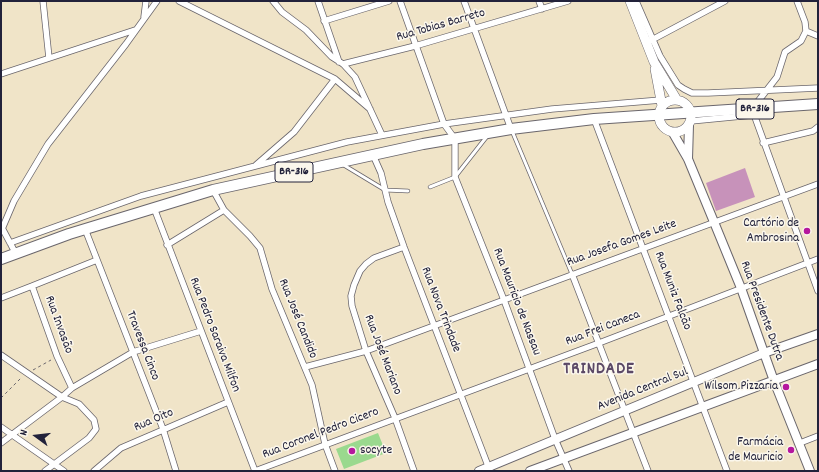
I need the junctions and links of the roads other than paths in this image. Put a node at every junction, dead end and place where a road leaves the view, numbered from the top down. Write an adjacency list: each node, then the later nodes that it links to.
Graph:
1 (42, 1): 25 (street)
2 (146, 1): 17 (street)
3 (157, 1): 17 (street)
4 (179, 1): 29 (street)
5 (273, 1): 27 (street)
6 (318, 1): 18 (street)
7 (389, 1): 18 (street)
8 (400, 1): 24 (street)
9 (464, 1): 19 (street)
10 (539, 1): 16 (street)
11 (568, 1): 16 (street, Rua Tobias Barreto)
12 (630, 1): 23 (main road)
13 (636, 1): 23 (street)
14 (725, 1): 23 (street)
15 (797, 1): 21 (street)
16 (542, 9): 19 (street, Rua Tobias Barreto)
17 (144, 18): 20 (street)
18 (324, 20): 27 (street)
19 (475, 28): 24 (street, Rua Tobias Barreto); 37 (street)
20 (135, 30): 25 (street); 63 (street)
21 (806, 31): 22 (street); 31 (street)
22 (818, 36)
23 (649, 42): 26 (main road); 31 (street)
24 (415, 46): 27 (street, Rua Tobias Barreto); 40 (street)
25 (49, 58): 28 (street)
26 (654, 62): 32 (main road); 34 (main road)
27 (341, 63): 35 (street)
28 (1, 74)
29 (335, 78): 35 (street); 52 (street)
30 (818, 88): 31 (street)
31 (766, 90): 36 (street)
32 (677, 100): 34 (main road); 39 (main road)
33 (818, 104): 36 (highway, BR-316)
34 (661, 107): 37 (street); 38 (highway, BR-316); 39 (highway, BR-316); 45 (main road)
35 (370, 109): 46 (street)
36 (752, 112): 39 (highway, BR-316); 48 (street)
37 (506, 116): 40 (street); 42 (street)
38 (594, 119): 42 (highway, BR-316); 68 (street, Rua Muniz Falcão)
39 (690, 120): 45 (main road); 50 (main road)
40 (444, 124): 46 (street); 47 (street)
41 (818, 128): 44 (street)
42 (511, 129): 43 (highway, BR-316); 74 (lane)
43 (490, 132): 47 (highway, BR-316); 53 (lane)
44 (815, 132): 48 (street)
45 (673, 133): 50 (main road, Rua Presidente Dutra)
46 (382, 135): 52 (street)
47 (455, 139): 49 (highway, BR-316); 53 (street, Rua Mauricio de Nassau)
48 (763, 143): 59 (street)
49 (373, 155): 51 (highway, BR-316); 57 (street, Rua Nova Trindade)
50 (688, 159): 62 (main road, Rua Presidente Dutra)
51 (339, 162): 56 (highway, BR-316); 57 (lane)
52 (254, 166): 65 (street)
53 (455, 177): 55 (lane); 79 (street, Rua Mauricio de Nassau)
54 (818, 184): 59 (street, Rua Josefa Gomes Leite)
55 (430, 187)
56 (213, 190): 60 (highway, BR-316); 61 (street, Rua José Candido)
57 (385, 190): 58 (lane); 67 (street, Rua Nova Trindade)
58 (408, 191)
59 (783, 197): 62 (street, Rua Josefa Gomes Leite); 73 (street)
60 (154, 208): 64 (highway, BR-316); 66 (street, Rua Pedro Saraiva Milfon)
61 (224, 210): 66 (street); 90 (street, Rua José Candido)
62 (714, 222): 68 (street, Rua Josefa Gomes Leite); 76 (main road, Rua Presidente Dutra)
63 (1, 228): 65 (street)
64 (85, 229): 69 (highway, BR-316); 72 (street, Travessa Cinco)
65 (10, 243): 69 (street)
66 (168, 245): 82 (street, Rua Pedro Saraiva Milfon)
67 (404, 247): 81 (street, Rua Nova Trindade); 85 (street, Rua José Mariano)
68 (644, 248): 74 (street, Rua Josefa Gomes Leite); 80 (street, Rua Muniz Falcão)
69 (16, 254): 70 (highway, BR-316)
70 (1, 259)
71 (818, 259): 73 (street, Rua Frei Caneca)
72 (97, 260): 75 (street); 86 (street, Travessa Cinco)
73 (808, 263): 76 (street, Rua Frei Caneca); 77 (street)
74 (572, 274): 79 (street, Rua Josefa Gomes Leite); 84 (street)
75 (32, 286): 78 (street, Rua Invasão); 94 (street, Rua Invasão)
76 (741, 288): 80 (street, Rua Frei Caneca); 87 (main road, Rua Presidente Dutra)
77 (818, 291)
78 (1, 298)
79 (504, 300): 81 (street, Rua Josefa Gomes Leite); 91 (street, Rua Mauricio de Nassau)
80 (670, 316): 84 (street, Rua Frei Caneca); 93 (street, Rua Muniz Falcão)
81 (434, 324): 85 (street, Rua Josefa Gomes Leite); 95 (street, Rua Nova Trindade)
82 (201, 331): 86 (street); 97 (street, Rua Pedro Saraiva Milfon)
83 (818, 334): 87 (main road, Avenida Central Sul)
84 (599, 343): 91 (street, Rua Frei Caneca); 99 (street)
85 (366, 351): 90 (street, Rua Josefa Gomes Leite); 100 (street, Rua José Mariano)
86 (133, 352): 94 (street); 102 (street, Travessa Cinco)
87 (764, 353): 92 (main road, Rua Presidente Dutra); 93 (main road, Avenida Central Sul)
88 (1, 355): 96 (street)
89 (818, 364): 92 (main road)
90 (304, 367): 109 (street, Rua José Candido)
91 (530, 368): 95 (street, Rua Frei Caneca); 106 (street, Rua Mauricio de Nassau)
92 (774, 381): 98 (main road); 108 (main road, Rua Presidente Dutra)
93 (694, 382): 98 (street, Rua Muniz Falcão); 99 (main road, Avenida Central Sul)
94 (72, 388): 96 (street)
95 (460, 394): 100 (street, Rua Frei Caneca); 112 (street, Rua Nova Trindade)
96 (62, 397): 104 (street); 111 (street)
97 (228, 402): 102 (street, Rua Oito); 117 (street, Rua Pedro Saraiva Milfon)
98 (703, 407): 103 (main road); 124 (street, Rua Muniz Falcão)
99 (625, 411): 103 (street); 106 (main road, Avenida Central Sul)
100 (395, 418): 109 (street, Rua Coronel Pedro Cicero); 119 (street, Rua José Mariano)
101 (1, 427): 104 (street)
102 (163, 429): 115 (street, Rua Oito); 116 (street, Travessa Cinco)
103 (634, 433): 110 (main road); 123 (street)
104 (12, 434): 107 (street); 111 (street)
105 (818, 436): 108 (street)
106 (555, 439): 110 (street, Rua Mauricio de Nassau); 112 (main road, Avenida Central Sul)
107 (1, 443)
108 (800, 443): 125 (main road, Rua Presidente Dutra)
109 (325, 444): 117 (street, Rua Coronel Pedro Cicero); 118 (street, Rua José Candido)
110 (564, 459): 121 (main road); 122 (street, Rua Mauricio de Nassau)
111 (54, 464): 113 (street); 114 (street)
112 (489, 469): 120 (main road, Avenida Central Sul)
113 (45, 471)
114 (64, 471)
115 (94, 471)
116 (176, 471)
117 (255, 471)
118 (335, 471)
119 (414, 471)
120 (479, 471)
121 (530, 471)
122 (569, 471)
123 (648, 471)
124 (727, 471)
125 (810, 471)

